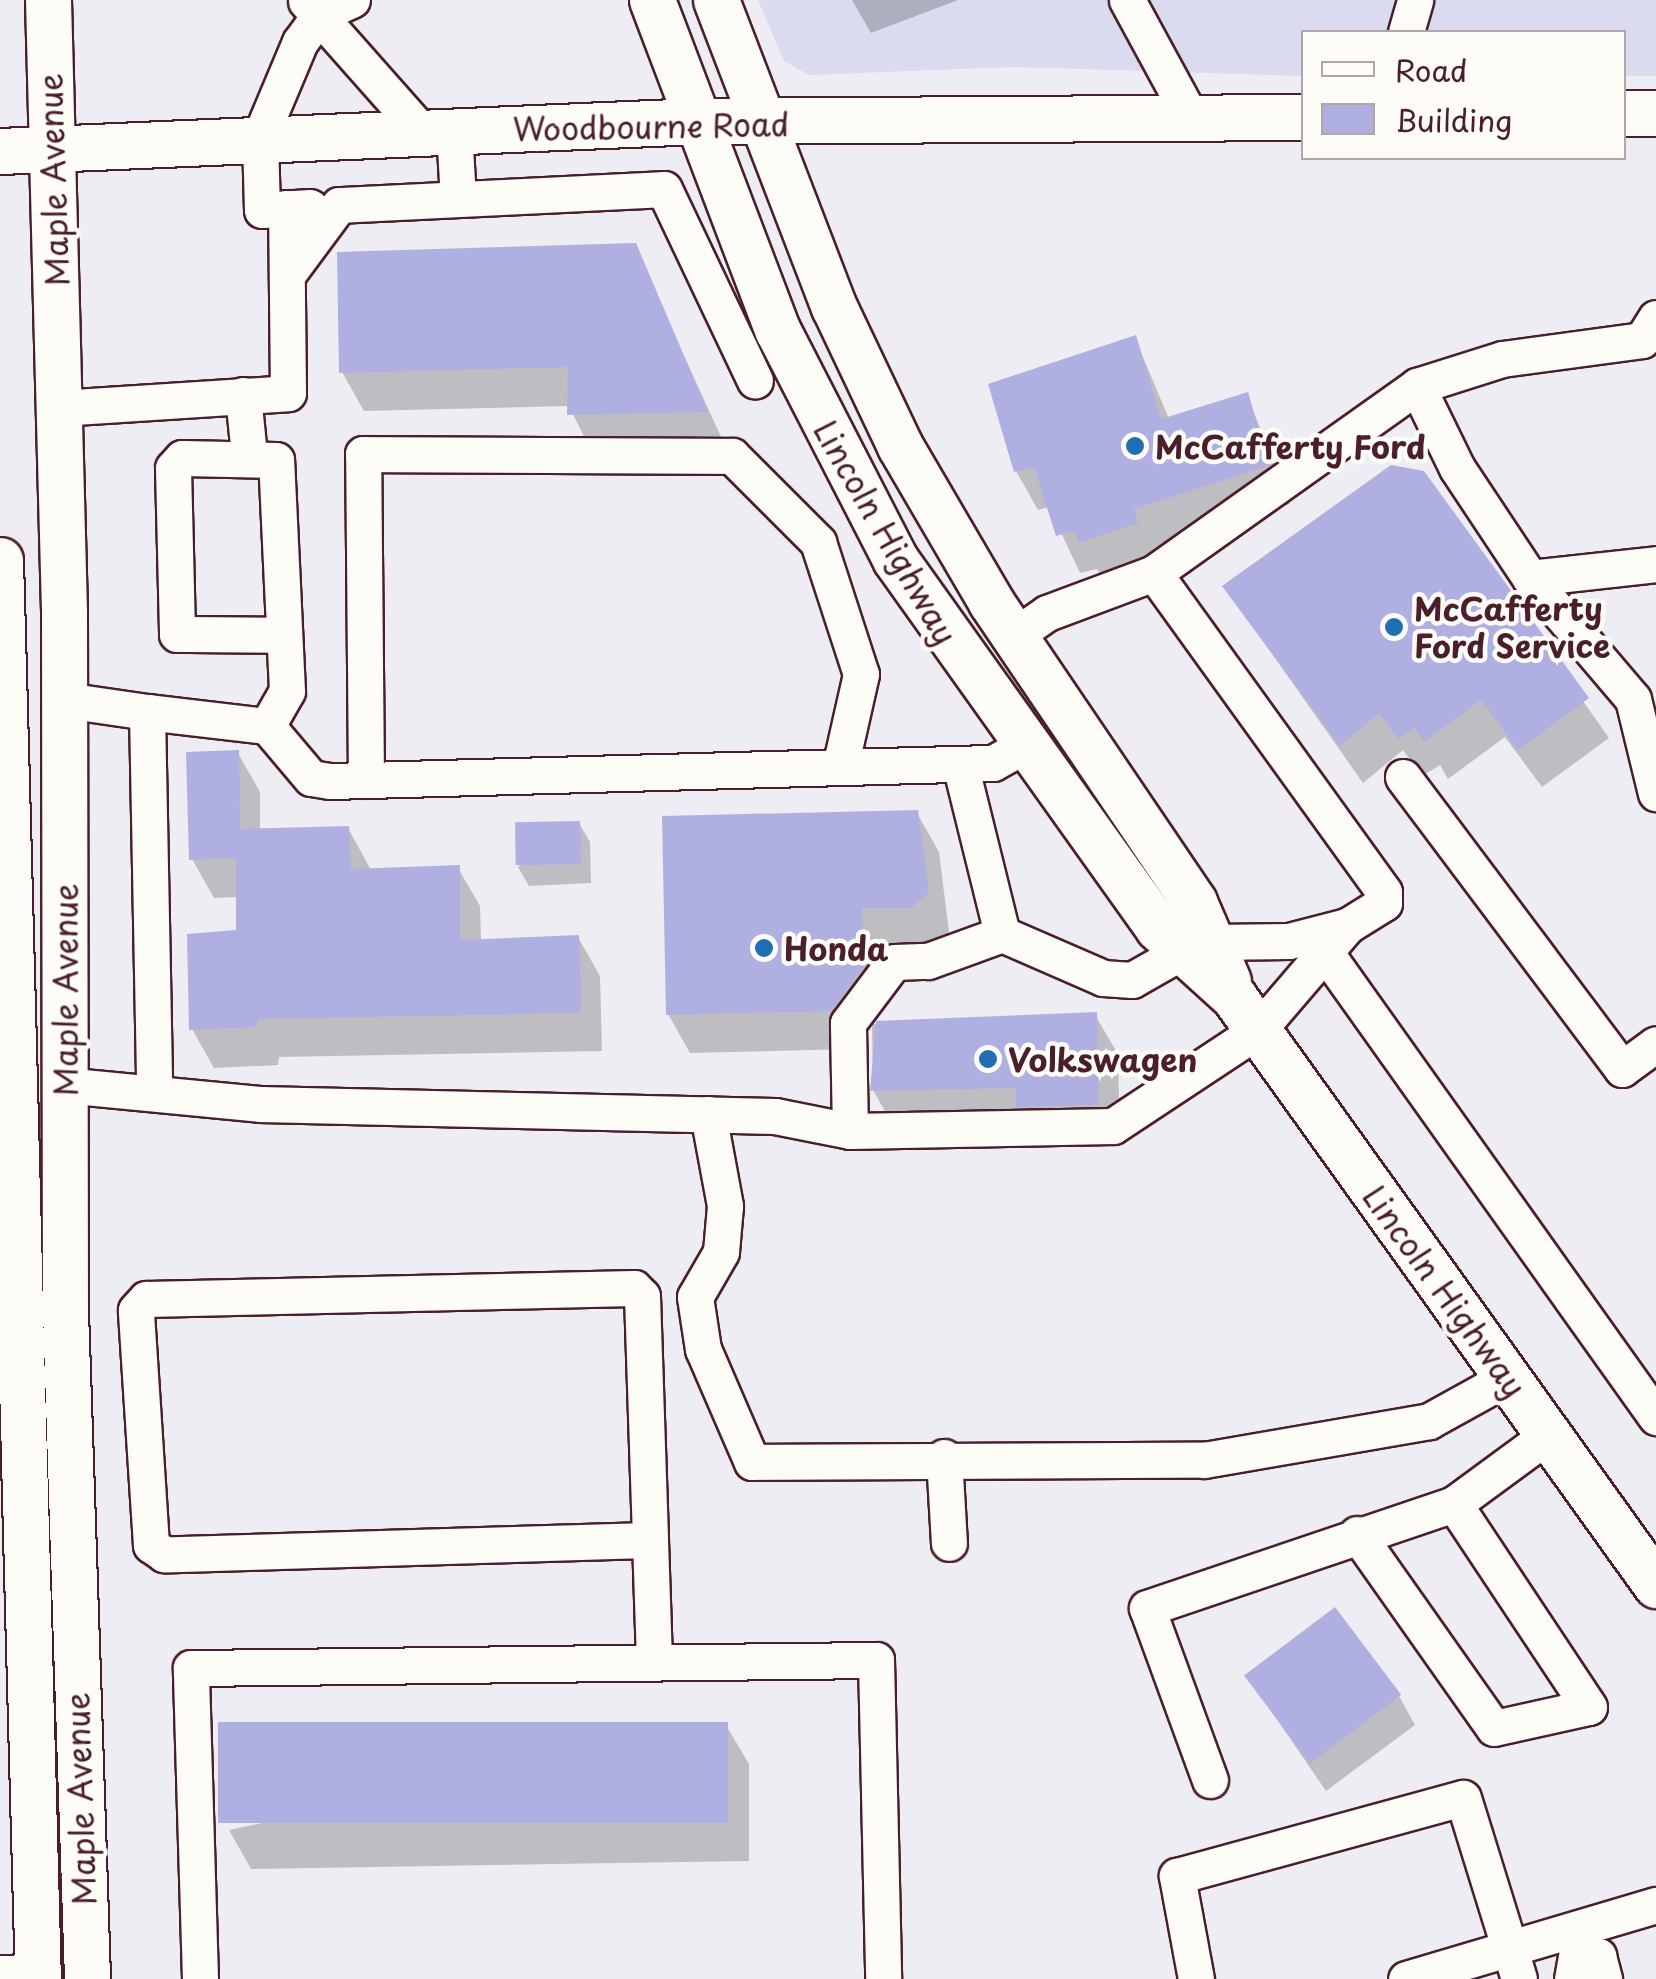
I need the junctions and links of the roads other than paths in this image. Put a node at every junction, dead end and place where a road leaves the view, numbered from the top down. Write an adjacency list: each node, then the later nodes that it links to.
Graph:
1 (48, 0): 14 (main road, Maple Avenue)
2 (652, 0): 10 (main road, Lincoln Highway)
3 (716, 0): 11 (main road, Lincoln Highway)
4 (323, 3): 12 (street); 13 (street)
5 (1130, 8): 9 (street)
6 (1626, 113): 7 (main road)
7 (1656, 113)
8 (1301, 117): 9 (main road, Woodbourne Road)
9 (1191, 118): 11 (main road, Woodbourne Road)
10 (697, 121): 11 (main road, Woodbourne Road); 12 (main road, Woodbourne Road); 19 (main road, Lincoln Highway)
11 (762, 123): 33 (main road, Lincoln Highway)
12 (438, 131): 13 (main road, Woodbourne Road); 16 (street)
13 (260, 138): 14 (main road, Woodbourne Road); 18 (street)
14 (52, 146): 15 (main road, Woodbourne Road); 25 (main road, Maple Avenue)
15 (0, 152)
16 (458, 199): 17 (street); 19 (street)
17 (339, 204): 18 (street); 20 (street)
18 (286, 208): 20 (street)
19 (726, 256): 22 (street); 37 (main road, Lincoln Highway)
20 (287, 275): 24 (street)
21 (1656, 318): 23 (street)
22 (755, 381)
23 (1418, 386): 29 (street); 30 (street)
24 (243, 396): 25 (street); 26 (street)
25 (59, 408): 34 (main road, Maple Avenue)
26 (249, 455): 32 (street); 32 (street)
27 (0, 560): 31 (main road, Maple Avenue)
28 (1656, 564): 30 (street)
29 (1154, 573): 33 (street); 45 (street)
30 (1530, 578): 42 (street)
31 (1, 626): 43 (main road, Maple Avenue)
32 (284, 634): 36 (street)
33 (1014, 636): 46 (main road, Lincoln Highway)
34 (65, 700): 35 (street); 49 (main road, Maple Avenue)
35 (147, 712): 36 (street); 50 (street)
36 (267, 726): 41 (street)
37 (1024, 746): 38 (street); 46 (main road, Lincoln Highway)
38 (960, 764): 39 (street); 44 (street)
39 (840, 768): 41 (street); 41 (street)
40 (1403, 776): 48 (street)
41 (366, 780)
42 (1656, 793)
43 (5, 930): 53 (main road, Maple Avenue)
44 (1002, 934): 46 (street); 52 (street)
45 (1336, 939): 46 (street); 47 (street); 55 (street)
46 (1197, 946): 47 (main road, Lincoln Highway)
47 (1246, 1013): 52 (street); 54 (main road, Lincoln Highway)
48 (1656, 1044)
49 (64, 1085): 50 (street); 70 (main road, Maple Avenue)
50 (154, 1091): 51 (street)
51 (708, 1114): 52 (street); 57 (street)
52 (850, 1131)
53 (9, 1257): 63 (main road, Maple Avenue)
54 (1507, 1378): 56 (main road, Lincoln Highway); 57 (street)
55 (1656, 1416)
56 (1548, 1435): 58 (street); 62 (main road, Lincoln Highway)
57 (944, 1458): 61 (street)
58 (1454, 1504): 59 (street); 59 (street)
59 (1356, 1534): 65 (street)
60 (650, 1540): 60 (street); 64 (street)
61 (949, 1542)
62 (1656, 1585)
63 (14, 1605): 69 (main road, Maple Avenue)
64 (654, 1663): 71 (street); 72 (street)
65 (1210, 1780)
66 (1656, 1905): 67 (street)
67 (1572, 1953): 68 (street); 75 (street)
68 (1515, 1963): 73 (street); 74 (street)
69 (25, 1975)
70 (86, 1979)
71 (200, 1979)
72 (884, 1979)
73 (1196, 1979)
74 (1406, 1979)
75 (1604, 1979)

